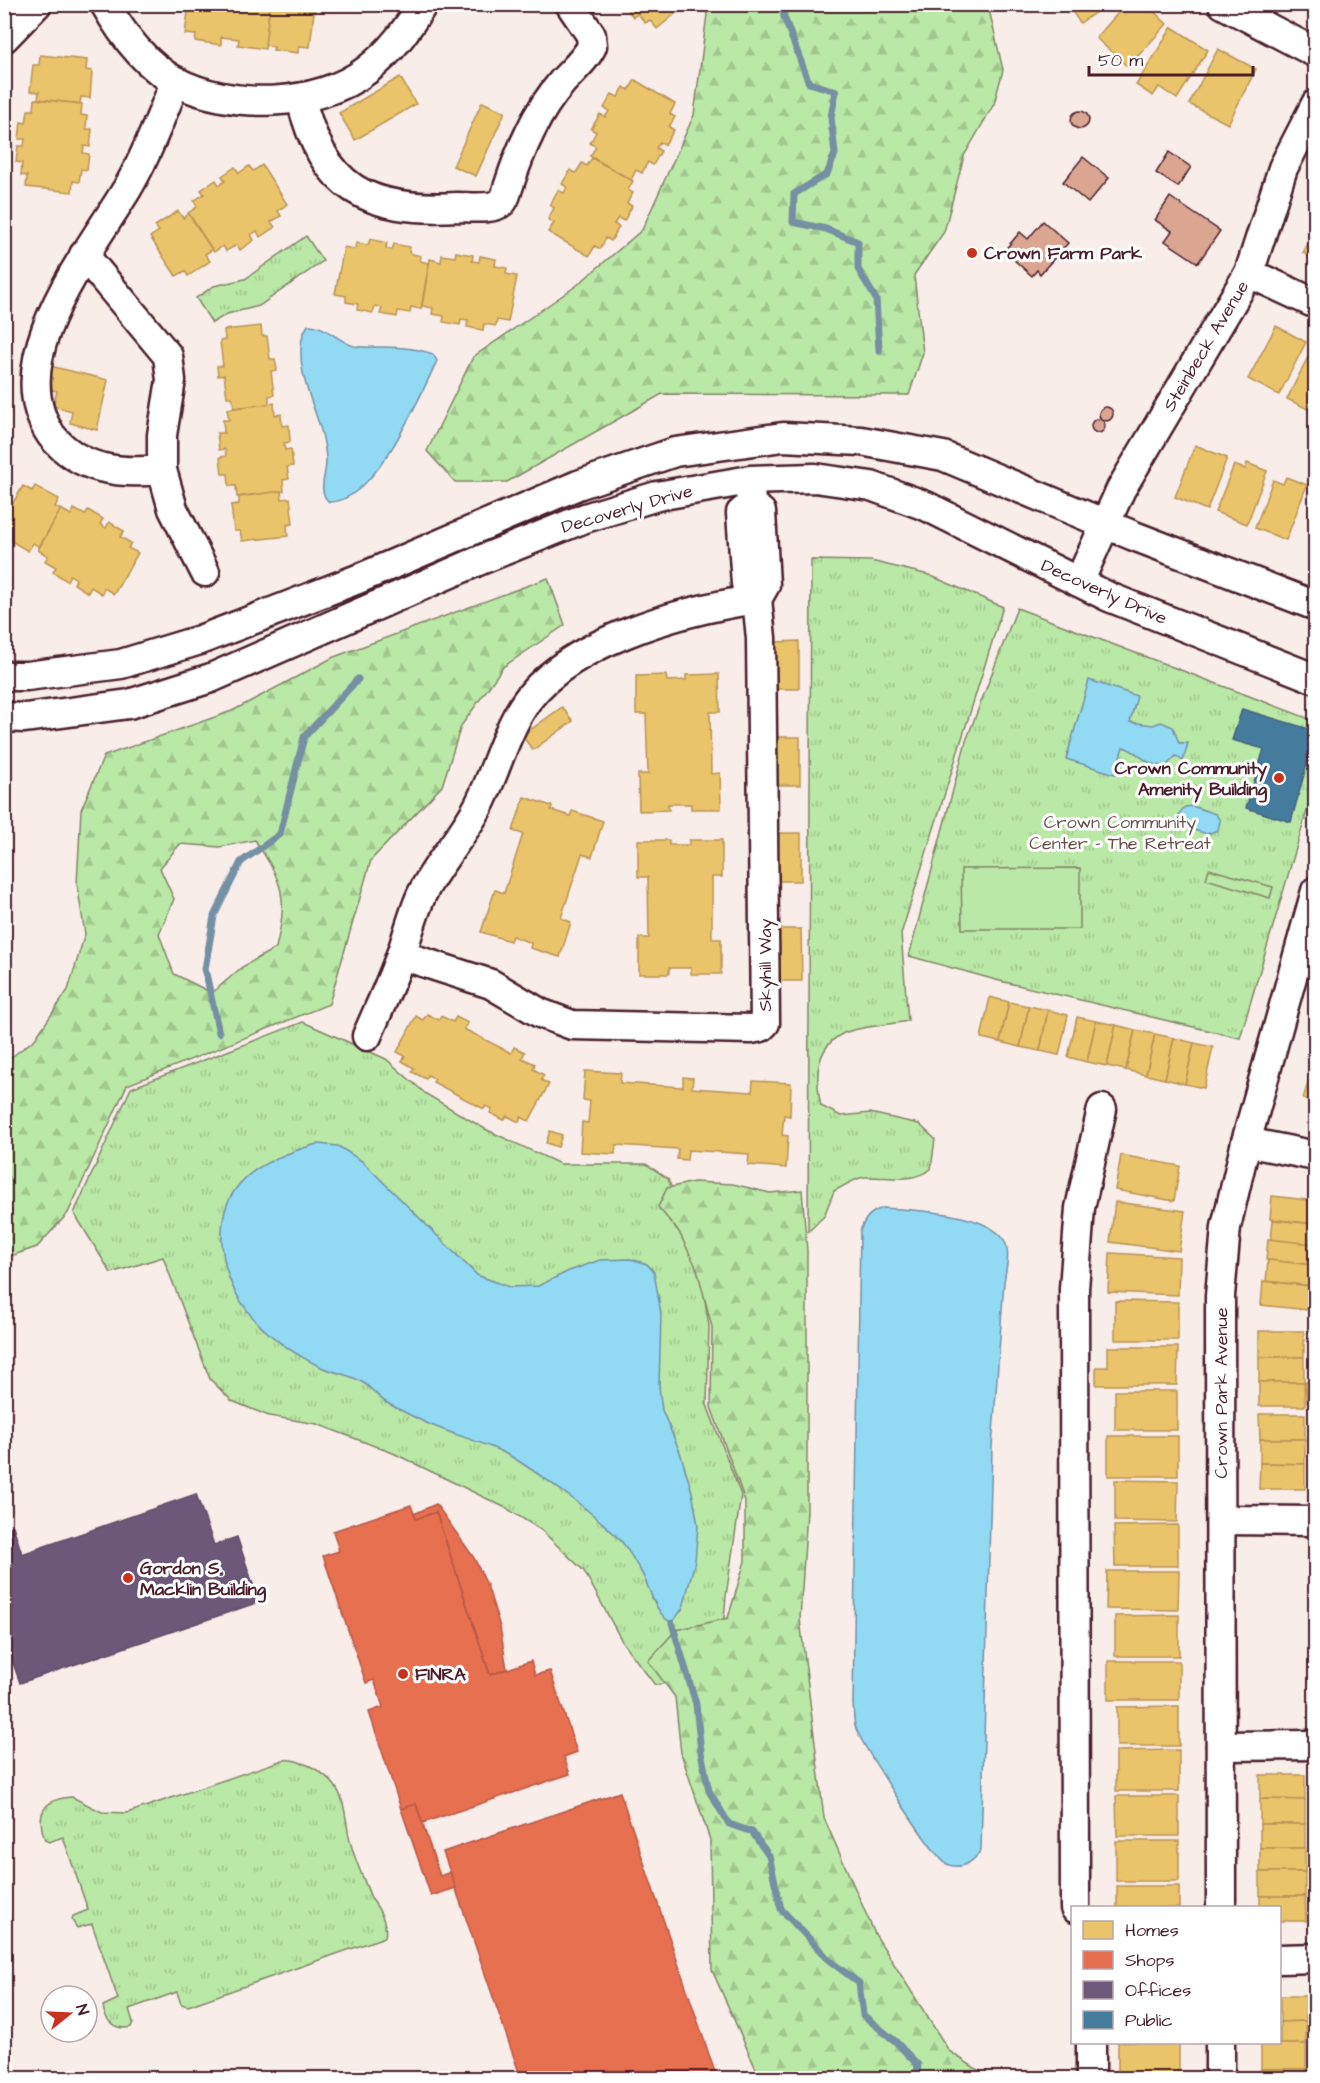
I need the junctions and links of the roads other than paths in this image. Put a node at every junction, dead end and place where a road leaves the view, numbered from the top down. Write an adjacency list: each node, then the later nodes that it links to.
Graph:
1 (37, 4): 6 (street)
2 (105, 4): 8 (street)
3 (423, 4): 9 (street)
4 (570, 4): 9 (street)
5 (1223, 4): 7 (street)
6 (4, 38)
7 (1316, 53)
8 (176, 81): 9 (street); 11 (street)
9 (301, 99)
10 (1316, 104): 12 (street, Steinbeck Avenue)
11 (84, 255): 15 (street); 15 (street)
12 (1249, 273): 13 (street); 17 (street, Steinbeck Avenue)
13 (1316, 304)
14 (747, 440): 16 (street, Skyhill Way); 17 (street, Decoverly Drive); 22 (street, Decoverly Drive)
15 (162, 470): 18 (street)
16 (751, 492): 19 (street, Decoverly Drive); 20 (street, Skyhill Way); 23 (street, Decoverly Drive)
17 (1105, 524): 19 (street, Steinbeck Avenue); 21 (street, Decoverly Drive)
18 (205, 572)
19 (1079, 582): 25 (street, Decoverly Drive)
20 (757, 599): 28 (street); 28 (street, Skyhill Way)
21 (1316, 606)
22 (280, 611): 23 (street); 24 (street, Decoverly Drive)
23 (294, 641): 26 (street, Decoverly Drive)
24 (4, 676)
25 (1316, 679)
26 (4, 717)
27 (1316, 891): 31 (street, Crown Park Avenue)
28 (401, 955): 29 (street)
29 (367, 1036)
30 (1102, 1109): 37 (street)
31 (1246, 1142): 32 (street); 33 (street, Crown Park Avenue)
32 (1316, 1156)
33 (1221, 1520): 34 (street); 36 (street, Crown Park Avenue)
34 (1316, 1521)
35 (1316, 1745): 36 (street)
36 (1221, 1746): 38 (street, Crown Park Avenue)
37 (1075, 1906)
38 (1221, 1906)
39 (1316, 1958): 40 (street)
40 (1281, 1959)
41 (1091, 2044): 43 (street)
42 (1220, 2044): 44 (street)
43 (1091, 2079)
44 (1220, 2079)

